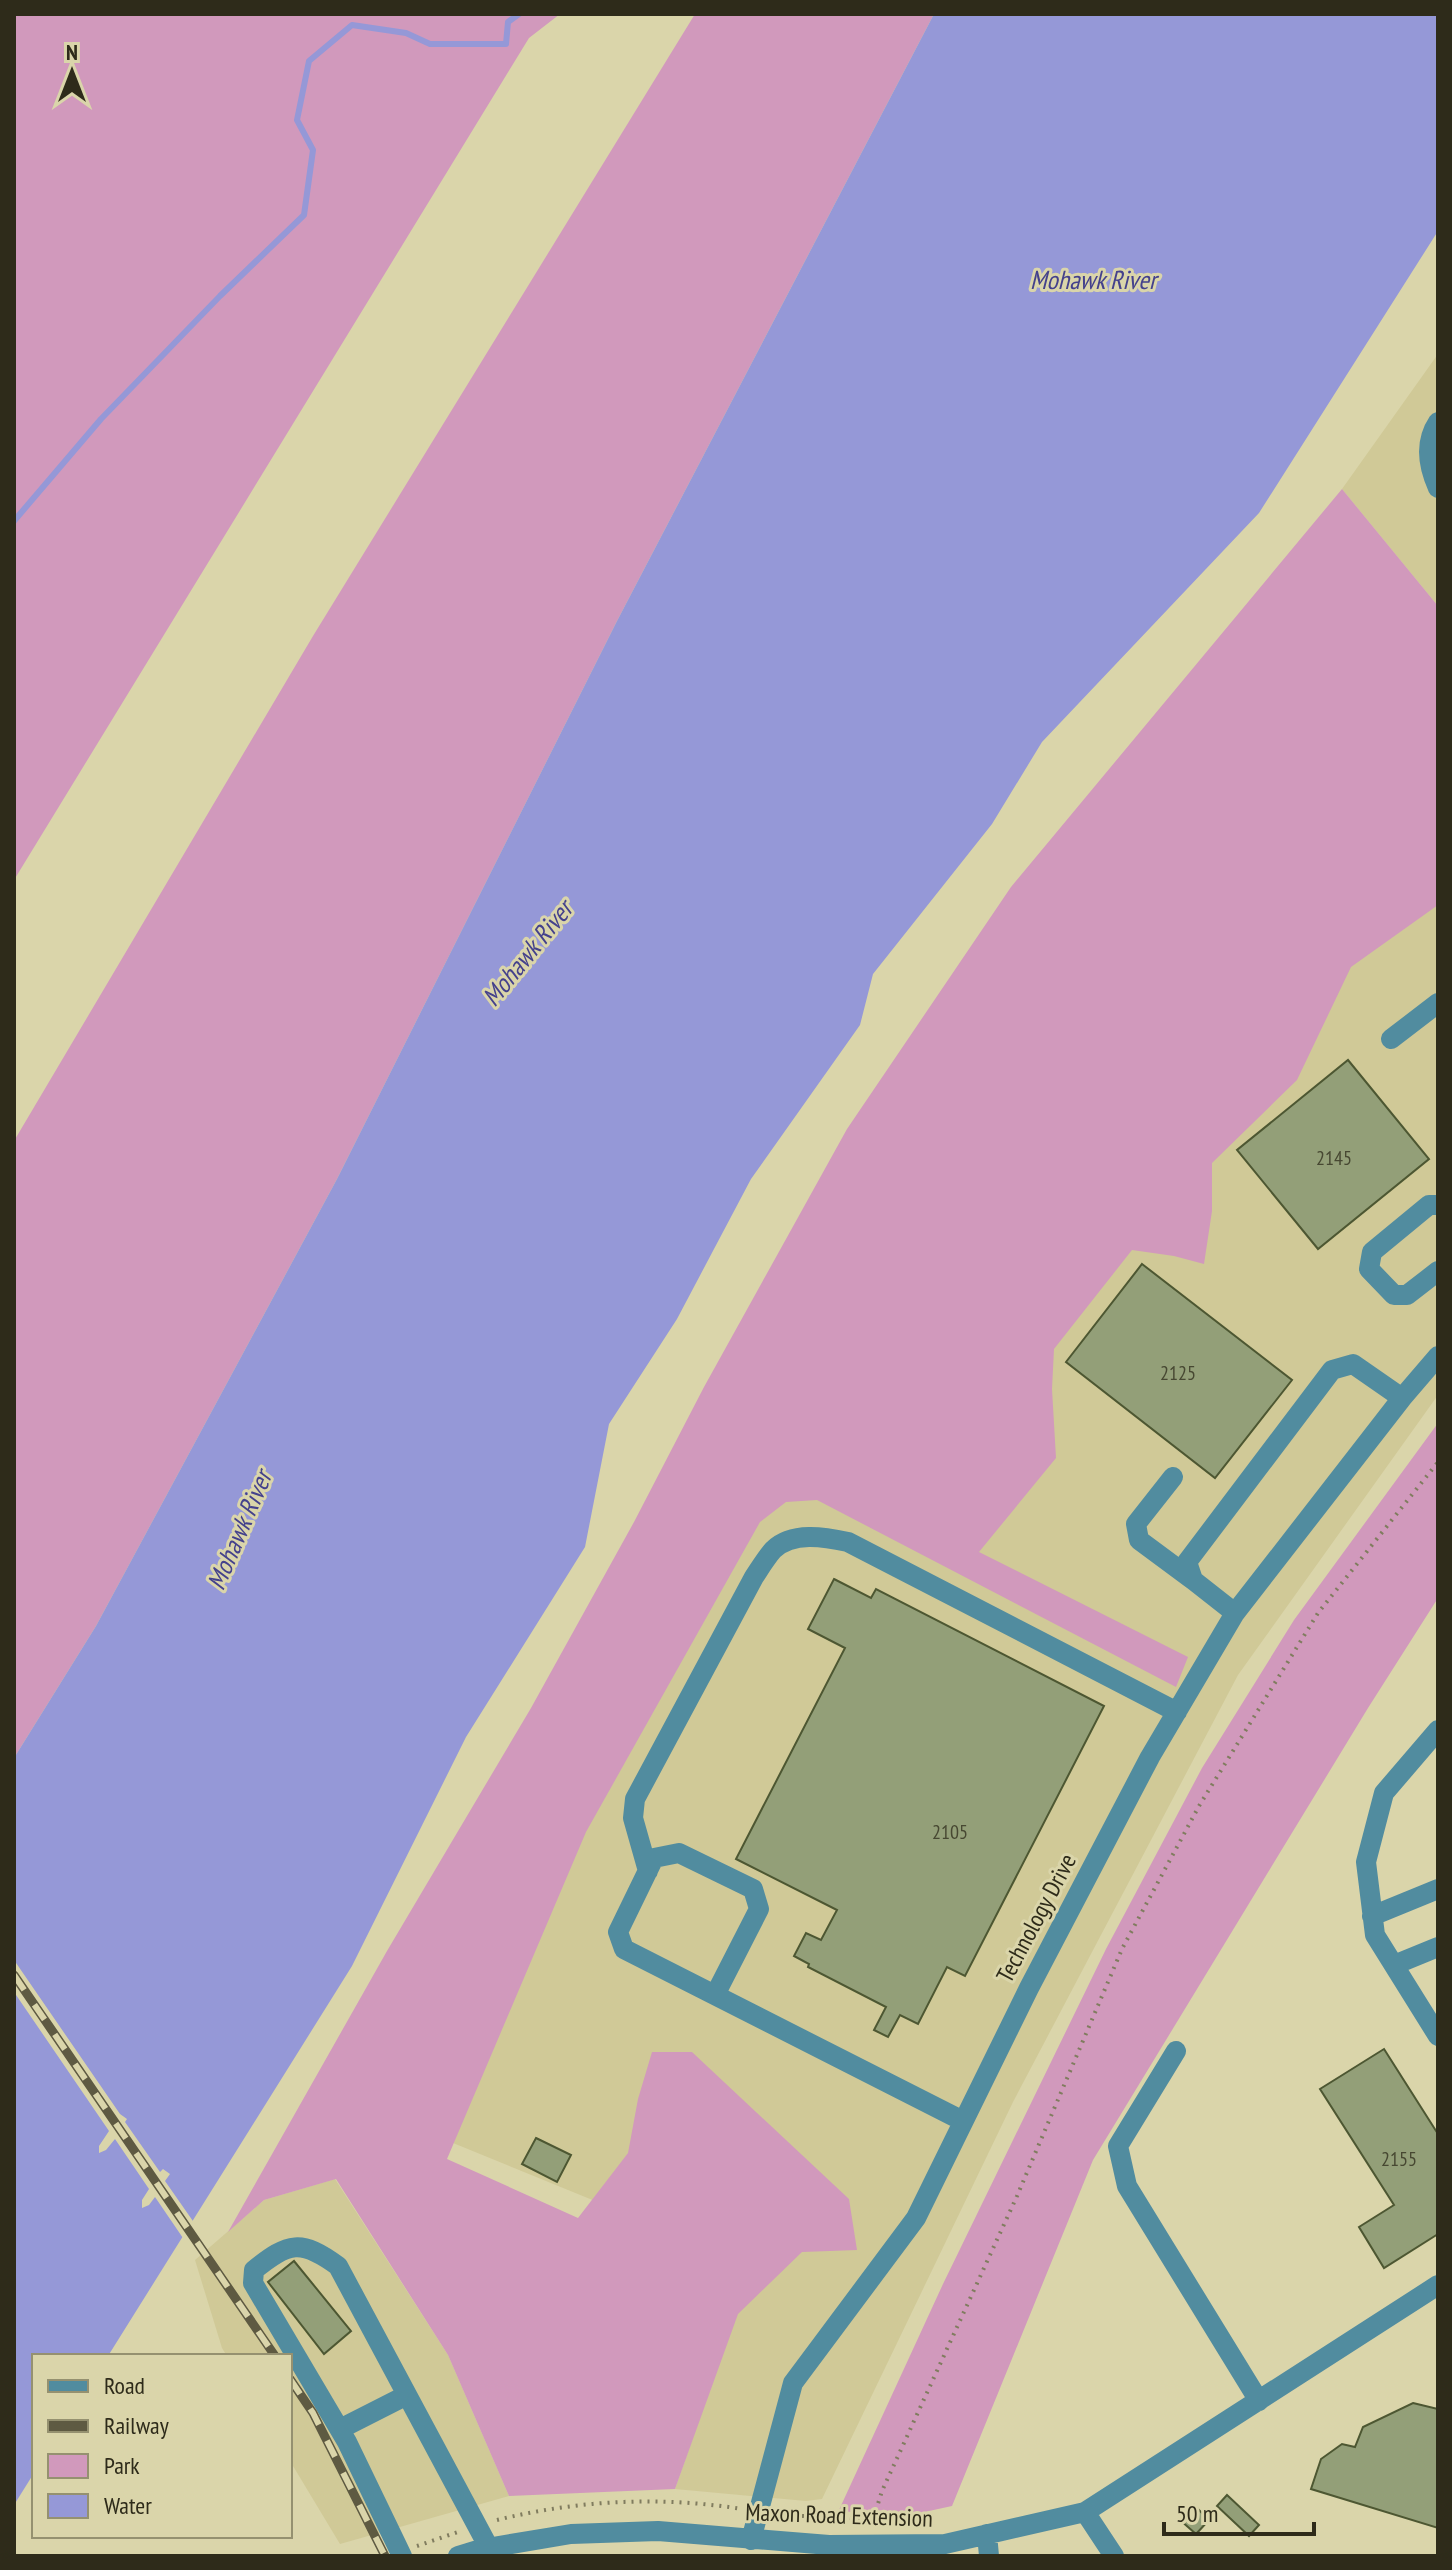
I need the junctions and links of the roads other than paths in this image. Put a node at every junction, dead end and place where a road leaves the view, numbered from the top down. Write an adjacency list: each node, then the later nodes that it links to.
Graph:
1 (1438, 422): 2 (street)
2 (1438, 488)
3 (1438, 1003): 4 (street)
4 (1391, 1039)
5 (1438, 1205): 6 (street)
6 (1438, 1271)
7 (1438, 1356): 8 (street, Technology Drive)
8 (1402, 1398): 10 (street); 11 (street, Technology Drive)
9 (1173, 1477): 10 (street)
10 (1193, 1580): 11 (street)
11 (1235, 1613): 12 (street, Technology Drive)
12 (1177, 1712): 14 (street); 23 (street, Technology Drive)
13 (1438, 1730): 16 (street)
14 (648, 1871): 19 (street); 19 (street)
15 (1438, 1889): 16 (street)
16 (1372, 1916): 18 (street)
17 (1438, 1947): 18 (street)
18 (1394, 1965): 20 (street)
19 (715, 1995): 23 (street)
20 (1431, 2010): 21 (street)
21 (1438, 2036)
22 (1176, 2051): 26 (street)
23 (963, 2121): 30 (street, Technology Drive)
24 (1433, 2294): 26 (street, Maxon Road Extension)
25 (407, 2395): 27 (street); 27 (street); 32 (street)
26 (1259, 2401): 28 (street, Maxon Road Extension)
27 (340, 2429): 33 (street)
28 (1085, 2512): 29 (street, Maxon Road Extension); 36 (street)
29 (987, 2534): 30 (street, Maxon Road Extension); 35 (street)
30 (751, 2540): 31 (street, Maxon Road Extension)
31 (544, 2547): 32 (street, Maxon Road Extension)
32 (489, 2548): 34 (street, Maxon Road Extension)
33 (402, 2556)
34 (458, 2556)
35 (989, 2556)
36 (1114, 2556)

